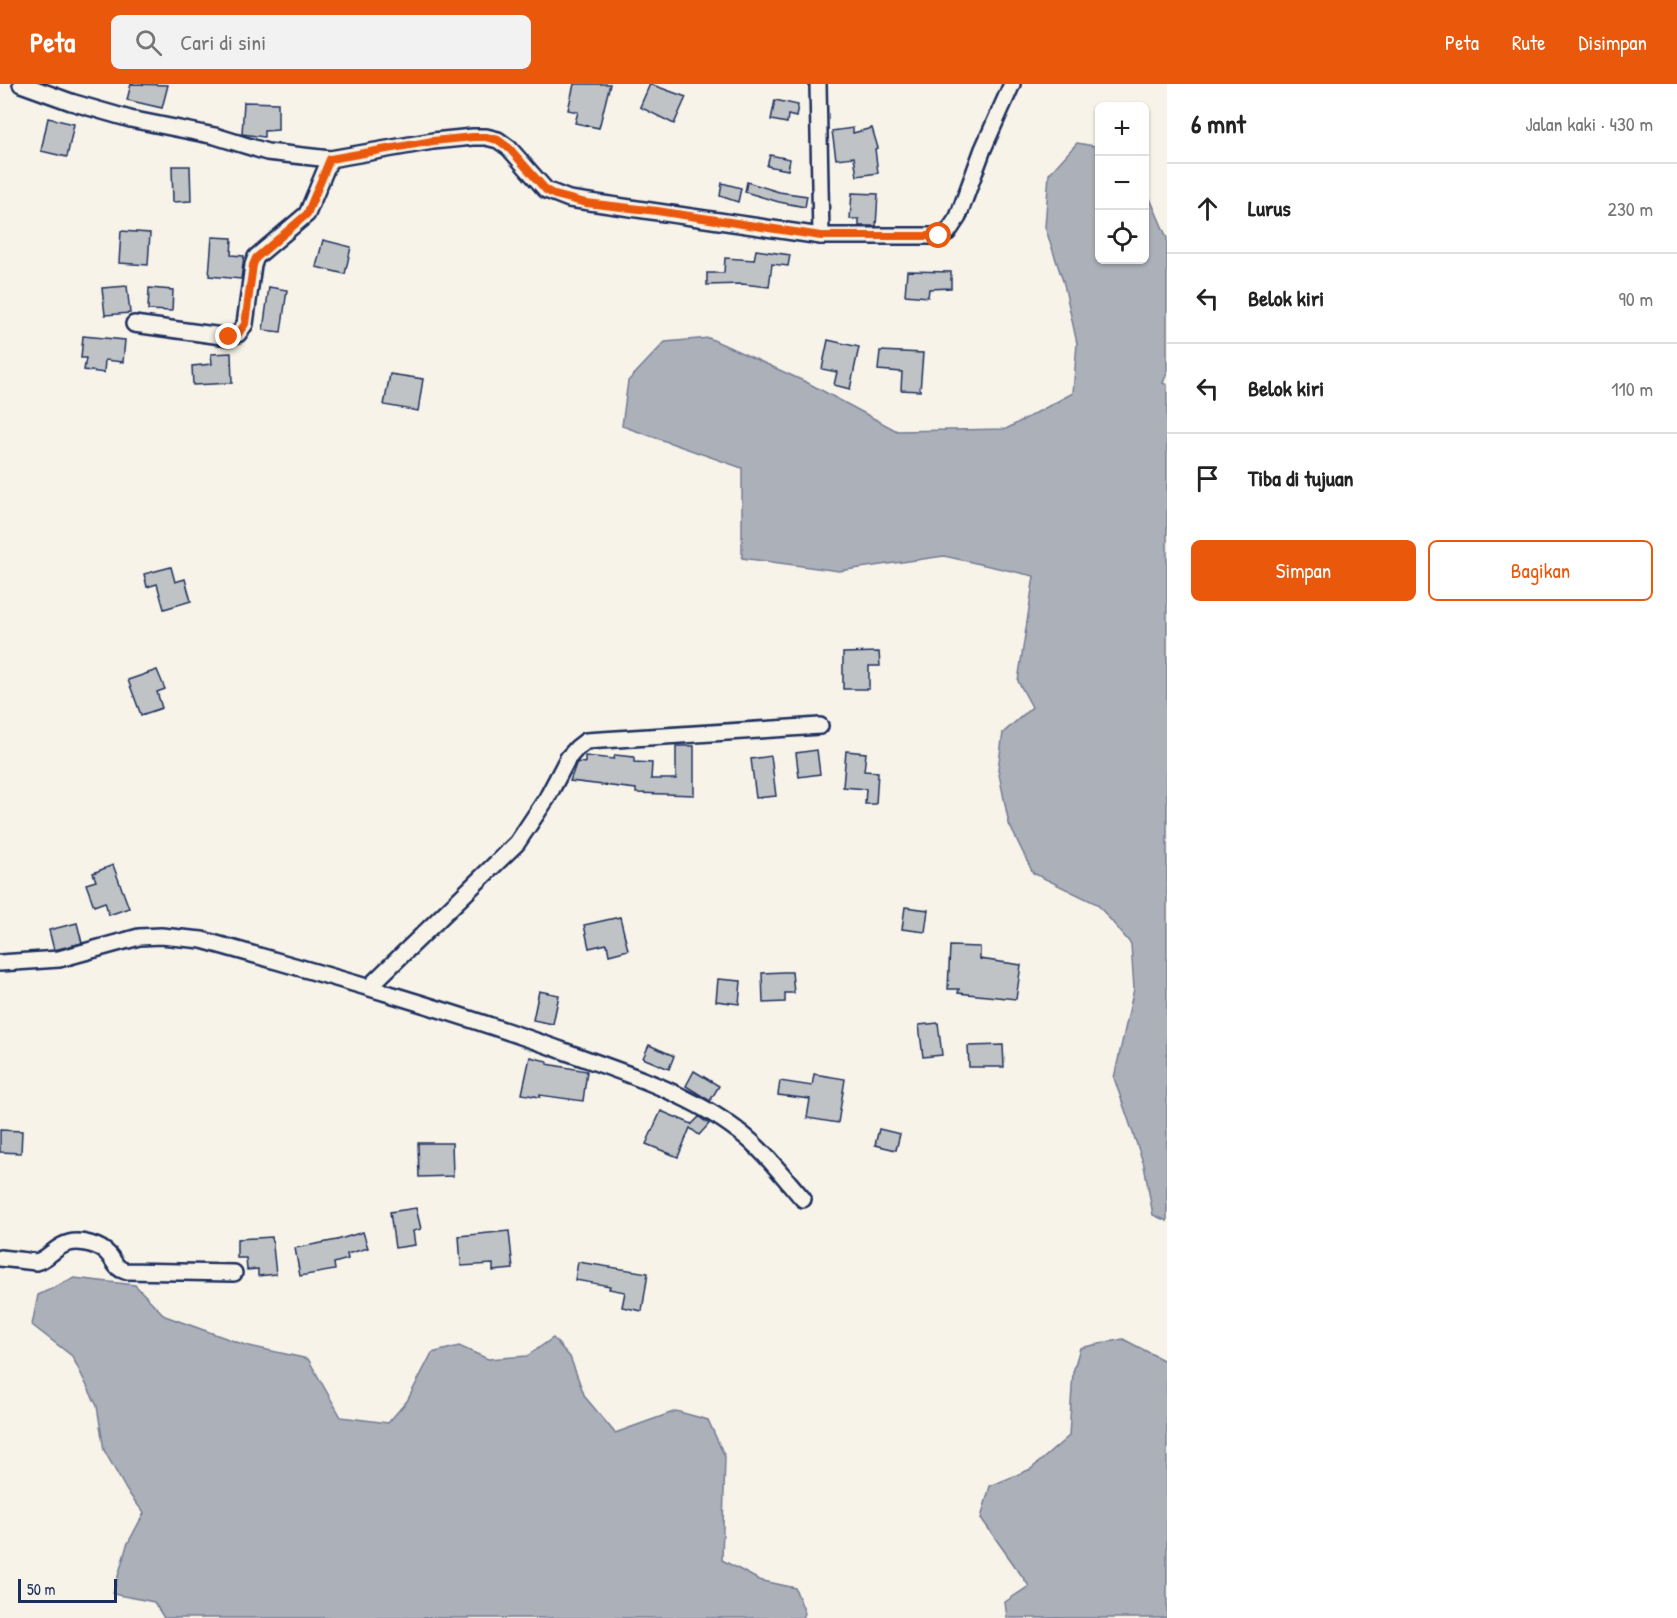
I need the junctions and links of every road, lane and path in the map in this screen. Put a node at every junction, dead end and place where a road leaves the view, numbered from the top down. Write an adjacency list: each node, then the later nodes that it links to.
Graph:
1 (21, 84): 4 (street)
2 (818, 84): 5 (street)
3 (1012, 84): 5 (street)
4 (330, 159): 5 (street); 6 (street)
5 (821, 236)
6 (134, 324)
7 (820, 726): 9 (street)
8 (0, 963): 9 (street)
9 (369, 987): 10 (street)
10 (803, 1199)
11 (0, 1258): 12 (street)
12 (234, 1273)

